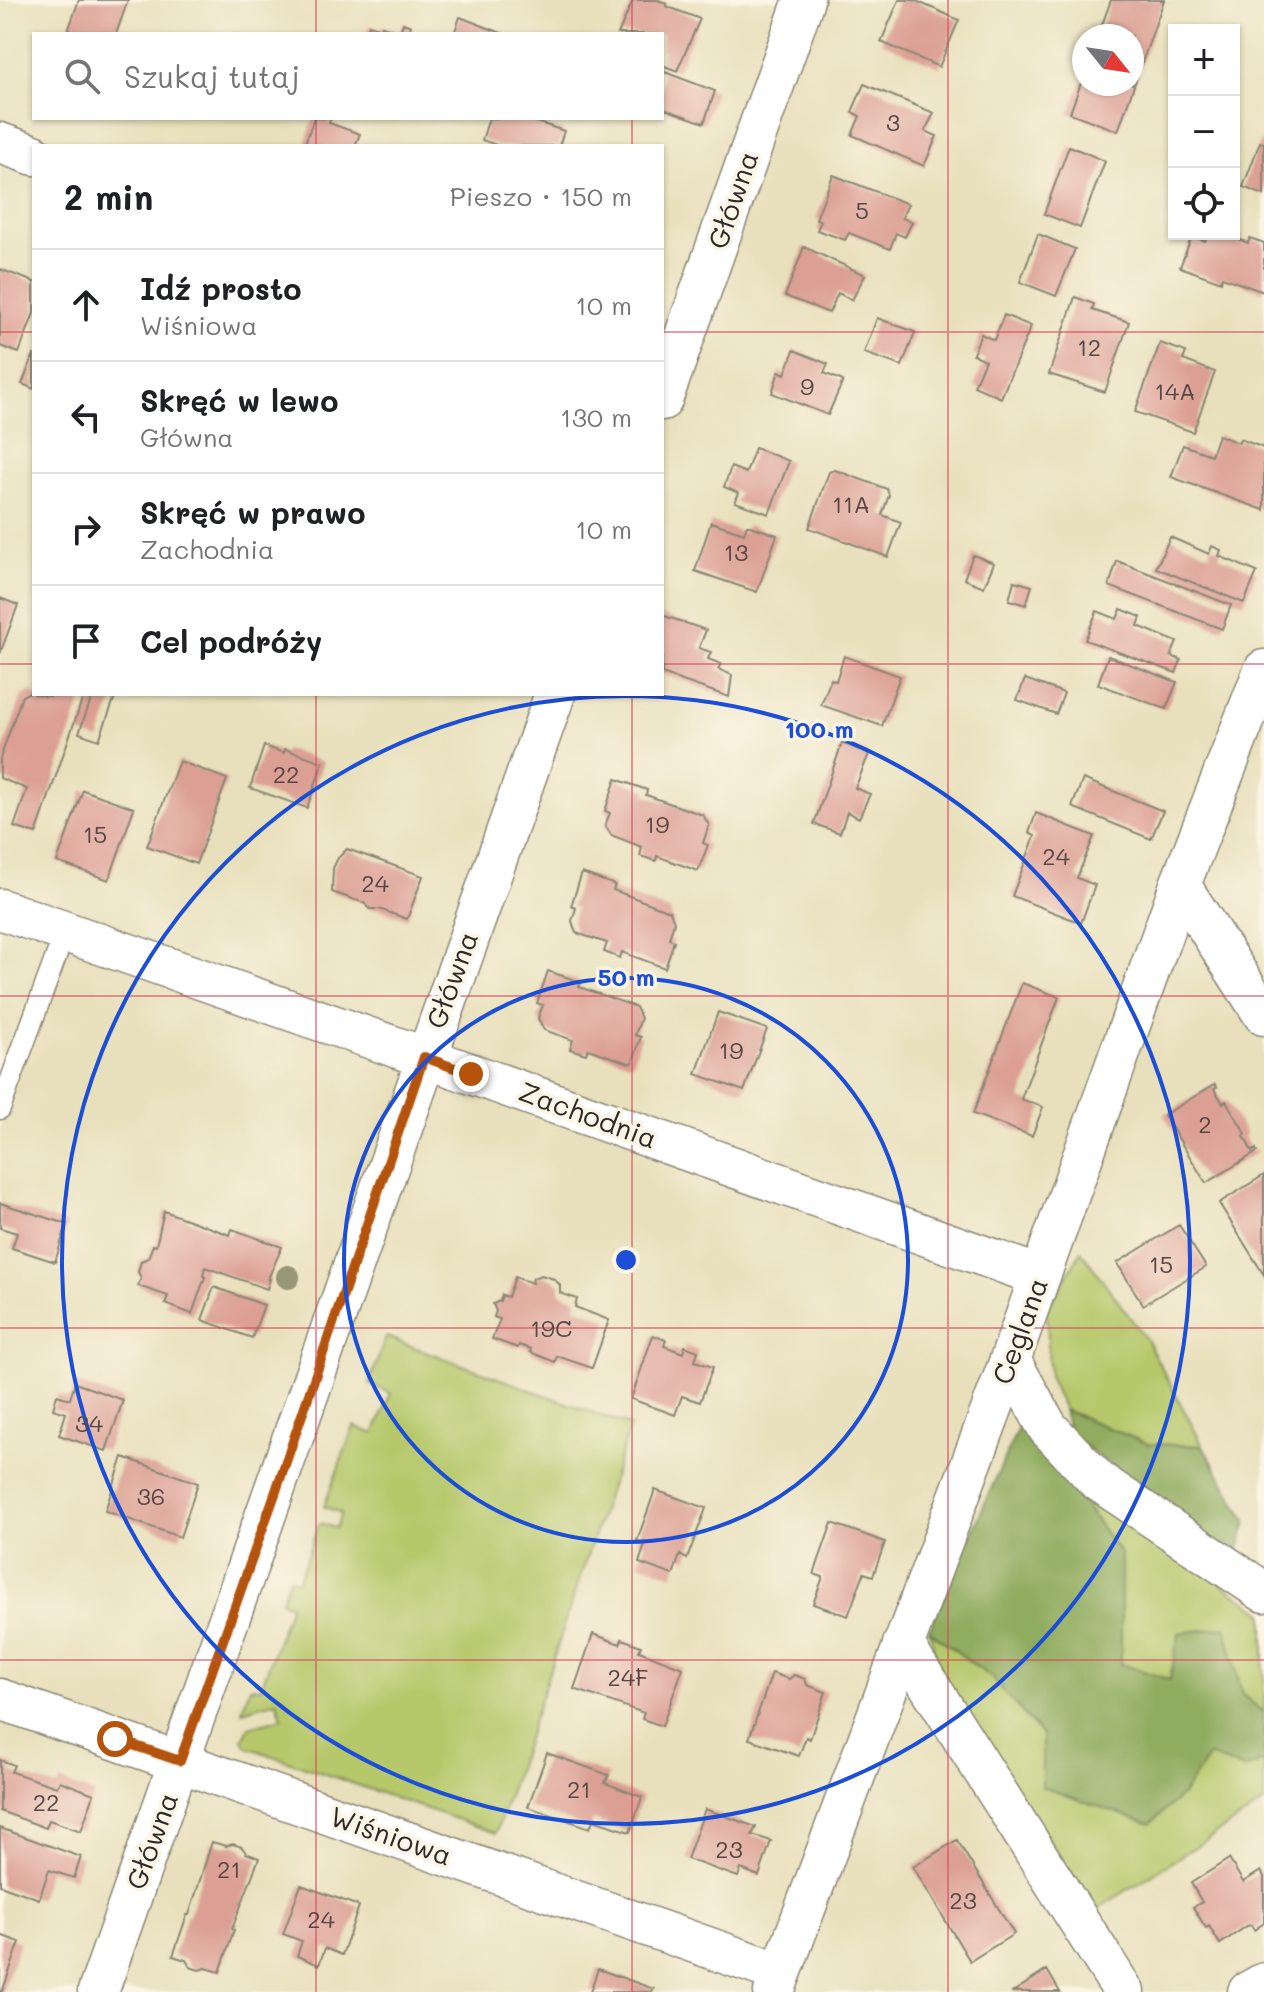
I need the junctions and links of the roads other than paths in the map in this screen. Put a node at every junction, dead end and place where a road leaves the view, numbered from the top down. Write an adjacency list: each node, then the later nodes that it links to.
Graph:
1 (804, 0): 4 (street, Główna)
2 (0, 143): 3 (street)
3 (32, 154)
4 (665, 381)
5 (1261, 691): 7 (street, Ceglana)
6 (554, 696): 11 (street, Główna)
7 (1180, 885): 10 (street); 13 (street, Ceglana)
8 (0, 909): 9 (street, Zachodnia)
9 (65, 932): 11 (street, Zachodnia); 12 (lane)
10 (1264, 1015)
11 (424, 1057): 13 (street, Zachodnia); 18 (street, Główna)
12 (0, 1109)
13 (1040, 1276): 14 (street, Ceglana)
14 (1010, 1360): 15 (street); 16 (street, Ceglana)
15 (1264, 1592)
16 (903, 1644): 19 (street, Ceglana); 22 (street)
17 (0, 1699): 18 (street, Wiśniowa)
18 (180, 1761): 19 (street, Wiśniowa); 21 (street, Główna)
19 (777, 1982)
20 (1264, 1983): 23 (street)
21 (98, 1992)
22 (1124, 1992)
23 (1248, 1992)

